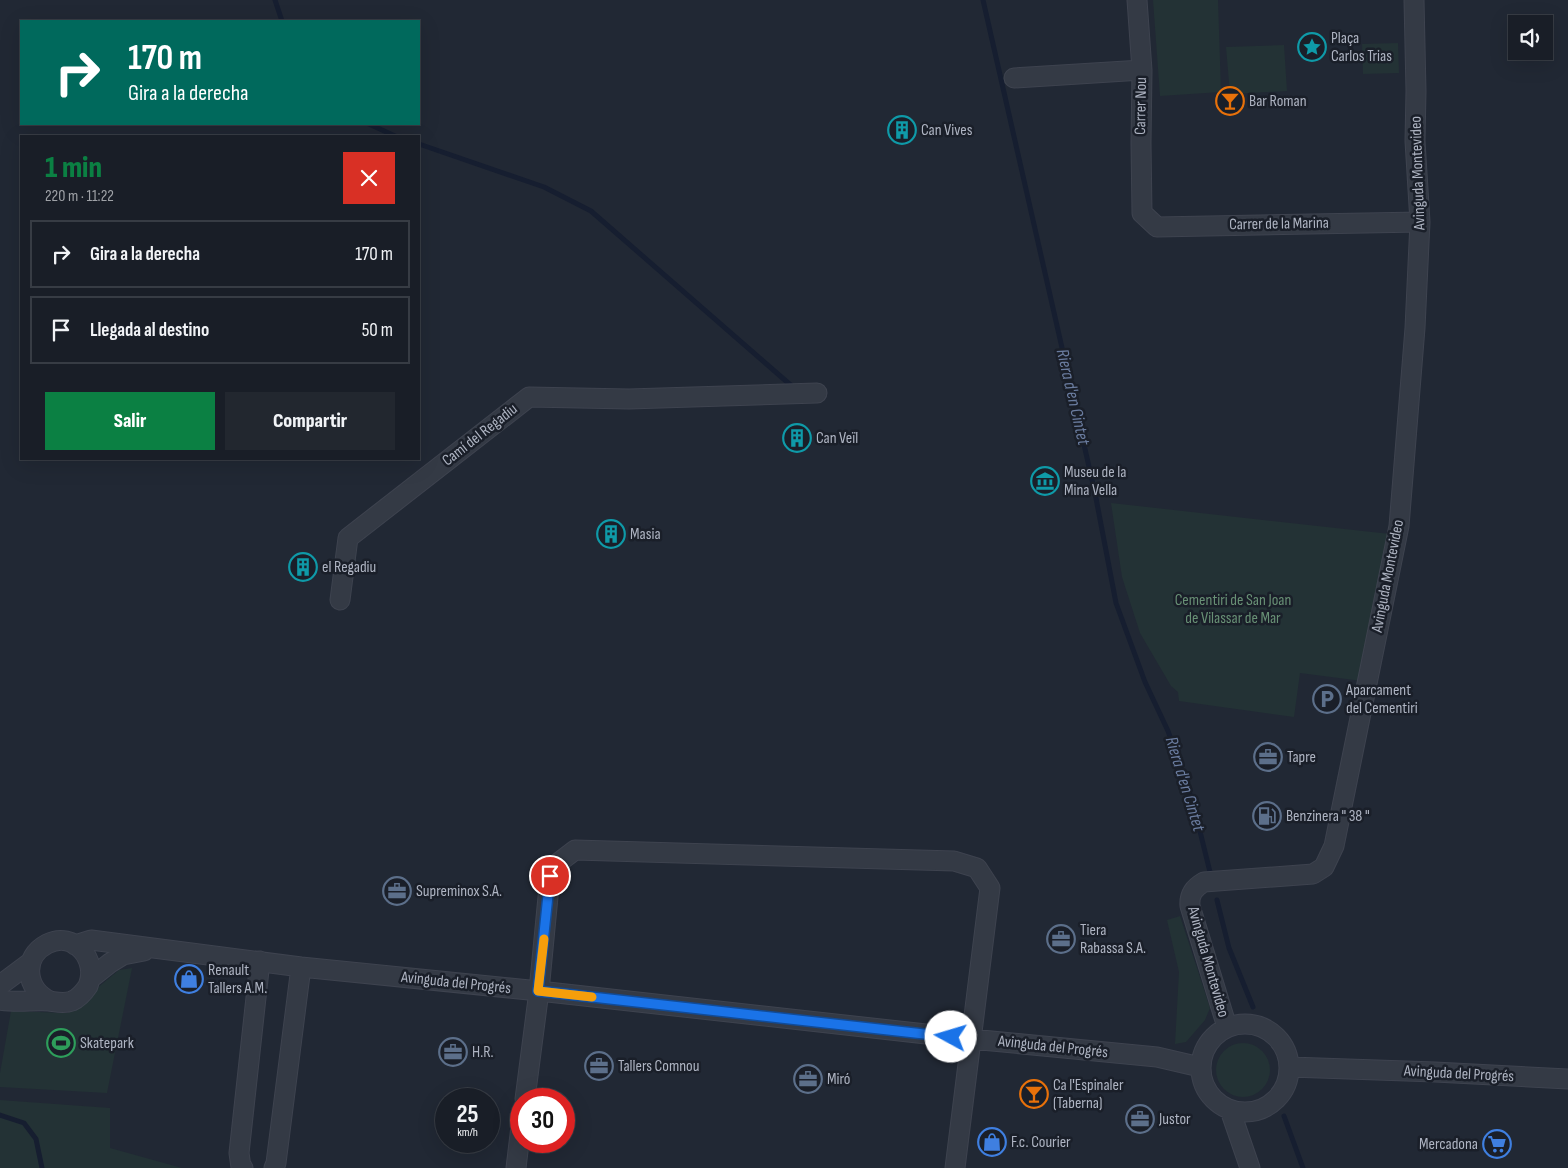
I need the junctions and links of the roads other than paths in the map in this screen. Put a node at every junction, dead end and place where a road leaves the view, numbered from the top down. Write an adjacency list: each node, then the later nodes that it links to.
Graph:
1 (1137, 0): 3 (street, Carrer Nou)
2 (1414, 0): 6 (street, Avinguda Montevideo)
3 (1142, 70): 4 (street); 5 (street, Carrer Nou)
4 (1014, 78)
5 (1142, 213): 6 (street, Carrer de la Marina)
6 (1420, 222): 19 (street, Avinguda Montevideo)
7 (816, 393): 8 (street, Camí del Regadiu)
8 (340, 600)
9 (75, 945): 10 (street, Avinguda del Progrés); 12 (street); 14 (street)
10 (160, 948): 11 (street, Avinguda del Progrés); 14 (street)
11 (260, 961): 13 (street, Avinguda del Progrés); 27 (street)
12 (31, 962): 15 (street); 18 (street)
13 (301, 967): 16 (street, Avinguda del Progrés); 28 (street)
14 (91, 978): 18 (street)
15 (0, 985)
16 (538, 991): 20 (street, Avinguda del Progrés); 20 (street); 24 (street)
17 (0, 1000): 18 (street)
18 (50, 1001)
19 (1227, 1027): 21 (street); 22 (street)
20 (970, 1039): 21 (street, Avinguda del Progrés); 30 (street)
21 (1200, 1067): 25 (street)
22 (1290, 1067): 23 (street, Avinguda del Progrés); 25 (street)
23 (1568, 1079)
24 (526, 1088)
25 (1230, 1110): 31 (street)
26 (518, 1153): 29 (street)
27 (243, 1168)
28 (274, 1168)
29 (516, 1168)
30 (955, 1168)
31 (1250, 1168)

